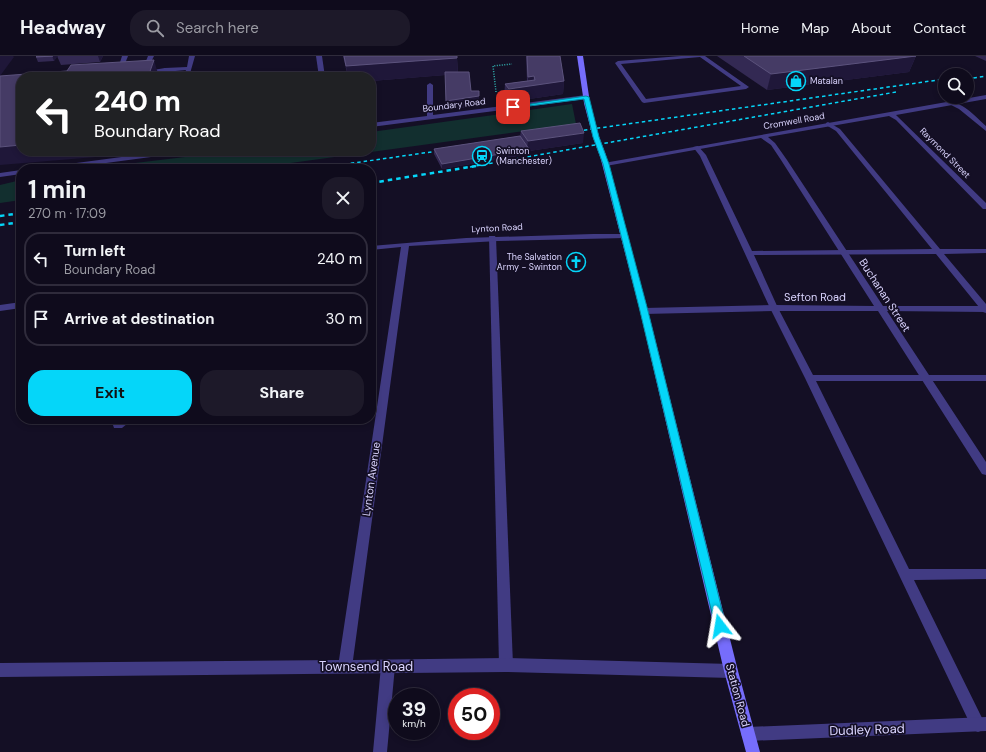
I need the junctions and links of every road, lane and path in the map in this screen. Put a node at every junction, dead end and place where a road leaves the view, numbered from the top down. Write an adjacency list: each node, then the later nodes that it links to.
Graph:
1 (125, 56): 10 (street)
2 (192, 56): 9 (street)
3 (319, 56): 13 (street)
4 (580, 56): 17 (main road, Station Road)
5 (698, 56): 7 (street)
6 (702, 56): 7 (street)
7 (657, 58)
8 (512, 64): 20 (path)
9 (189, 68): 11 (street); 12 (street)
10 (118, 72)
11 (138, 72)
12 (188, 72)
13 (321, 72)
14 (430, 85): 22 (street)
15 (986, 97): 16 (street, Cromwell Road)
16 (974, 99)
17 (587, 100): 20 (street, Boundary Road); 29 (main road, Station Road, bridge)
18 (945, 104): 21 (street, Cromwell Road)
19 (953, 104): 25 (street)
20 (498, 109): 22 (street, Boundary Road)
21 (889, 113): 23 (street, Cromwell Road); 33 (street, Raymond Street)
22 (430, 118): 24 (street, Boundary Road)
23 (828, 124): 26 (street, Cromwell Road); 40 (street)
24 (376, 125)
25 (986, 129)
26 (762, 136): 27 (street, Cromwell Road); 39 (street, Buchanan Street)
27 (696, 147): 29 (street, Cromwell Road); 41 (street)
28 (144, 156): 30 (street)
29 (605, 160): 34 (main road, Station Road)
30 (84, 164)
31 (16, 173): 32 (street)
32 (0, 175)
33 (986, 206)
34 (625, 236): 35 (street, Lynton Road); 47 (main road, Station Road)
35 (492, 238): 36 (street, Lynton Road); 54 (street)
36 (405, 244): 37 (street, Lynton Road); 55 (street, Lynton Avenue)
37 (376, 247)
38 (986, 251): 40 (street)
39 (844, 252): 40 (street); 41 (street); 45 (street, Buchanan Street)
40 (938, 252): 46 (street)
41 (749, 253): 44 (street)
42 (16, 306): 43 (street)
43 (0, 308)
44 (774, 308): 45 (street, Sefton Road); 47 (street, Sefton Road); 49 (street)
45 (881, 309): 46 (street, Sefton Road); 48 (street, Buchanan Street)
46 (986, 309)
47 (644, 311): 58 (main road, Station Road)
48 (925, 377): 49 (street); 50 (street); 51 (street, Buchanan Street)
49 (810, 378): 53 (street)
50 (986, 378)
51 (986, 471)
52 (986, 574): 53 (street)
53 (905, 575): 59 (street)
54 (506, 665): 56 (street, Townsend Road); 58 (street, Townsend Road)
55 (345, 666): 56 (street, Townsend Road); 57 (street, Townsend Road)
56 (388, 666): 61 (street)
57 (0, 670)
58 (731, 671): 60 (main road, Station Road)
59 (982, 724): 60 (street, Dudley Road)
60 (748, 734): 62 (main road, Station Road)
61 (380, 752)
62 (753, 752)

